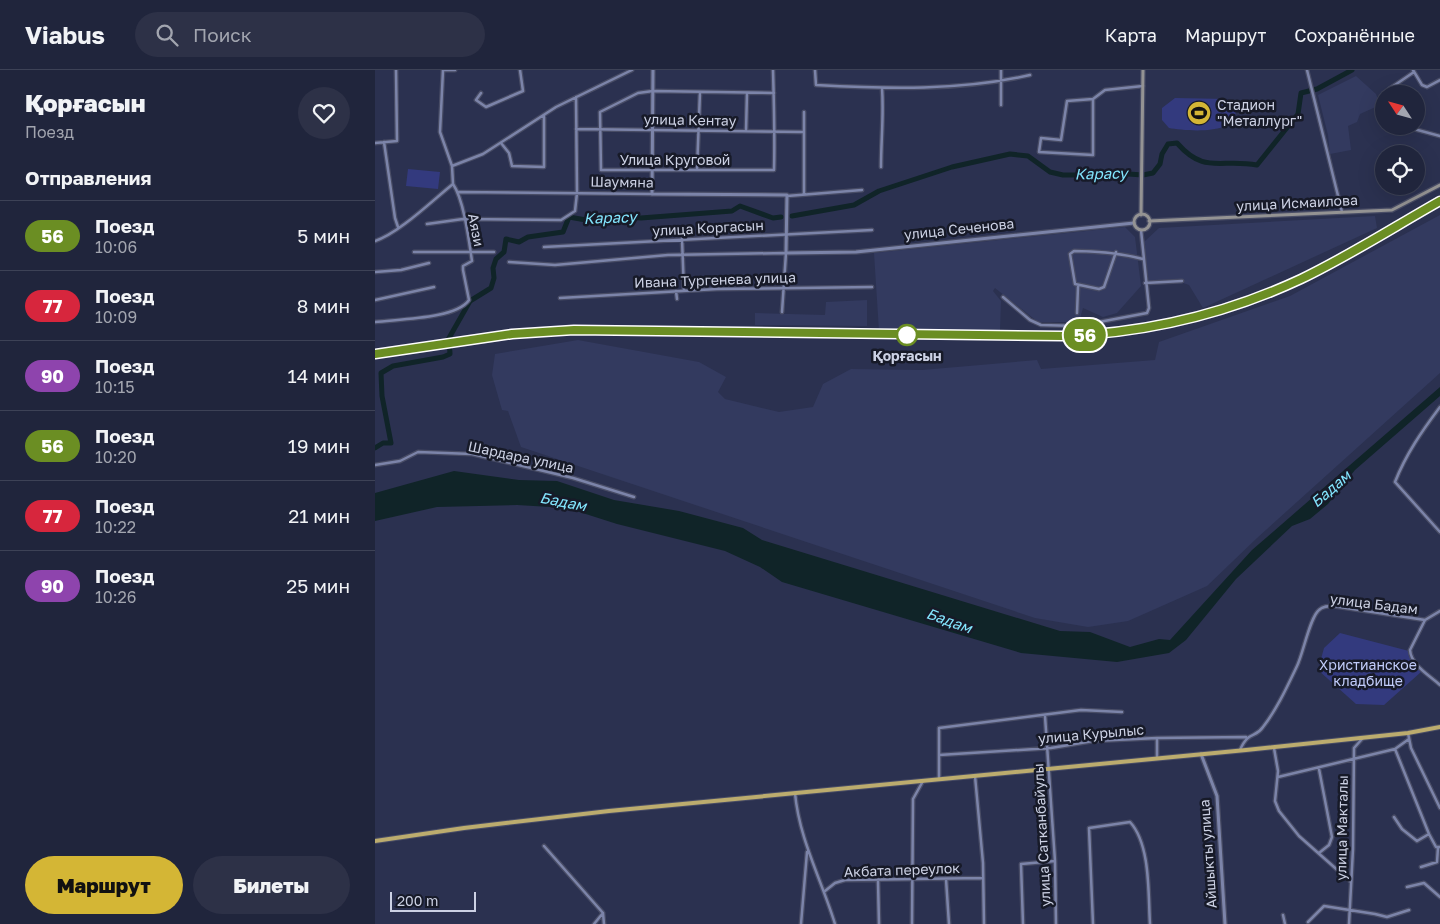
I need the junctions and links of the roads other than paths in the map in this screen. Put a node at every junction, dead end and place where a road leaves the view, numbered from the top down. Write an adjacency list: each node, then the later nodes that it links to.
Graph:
1 (396, 70): 39 (street)
2 (443, 70): 3 (street); 41 (street)
3 (455, 70)
4 (520, 70): 21 (street)
5 (632, 70): 24 (street)
6 (653, 70): 19 (street)
7 (773, 70): 23 (street)
8 (815, 70): 18 (street)
9 (1001, 70): 15 (street)
10 (1143, 70): 17 (main road)
11 (1307, 70): 53 (street)
12 (1414, 71): 14 (street); 16 (street)
13 (1030, 75): 15 (street)
14 (1440, 80)
15 (1001, 82): 18 (street); 26 (street)
16 (1395, 85)
17 (1143, 86): 25 (street); 54 (main road)
18 (882, 88): 42 (street)
19 (653, 91): 20 (street, Улица Круговой); 30 (street, Улица Круговой); 31 (street)
20 (700, 92): 22 (street, Улица Круговой); 32 (street)
21 (481, 93)
22 (747, 93): 23 (street, Улица Круговой); 33 (street)
23 (774, 94): 34 (street)
24 (576, 97): 28 (street); 29 (street)
25 (1093, 99): 25 (street)
26 (1001, 106)
27 (804, 112): 35 (street)
28 (544, 115): 40 (street); 40 (street)
29 (577, 129): 30 (street, улица Кентау); 49 (street)
30 (600, 129): 31 (street, улица Кентау); 43 (street, Улица Круговой)
31 (653, 129): 32 (street, улица Кентау); 43 (street)
32 (698, 130): 33 (street, улица Кентау); 44 (street)
33 (746, 131): 34 (street, улица Кентау)
34 (775, 131): 35 (street, улица Кентау); 44 (street, Улица Круговой)
35 (804, 132): 51 (street)
36 (1425, 132): 37 (street)
37 (1440, 136)
38 (375, 142): 39 (street)
39 (384, 142): 59 (street)
40 (501, 142): 41 (street)
41 (452, 166): 45 (street)
42 (881, 167)
43 (653, 170): 44 (street, Улица Круговой); 50 (street)
44 (697, 170)
45 (453, 184): 48 (street, Аязи); 59 (street)
46 (1440, 185): 53 (main road, улица Исмаилова)
47 (862, 190): 51 (street, Шаумяна)
48 (458, 192): 49 (street, Шаумяна); 55 (street, Аязи)
49 (577, 193): 50 (street, Шаумяна); 55 (street)
50 (651, 194): 52 (street, Шаумяна)
51 (804, 194): 52 (street, Шаумяна)
52 (786, 195): 62 (street)
53 (1342, 213): 56 (main road, улица Исмаилова)
54 (1141, 215): 56 (main road); 57 (main road)
55 (463, 219): 58 (street); 66 (street, Аязи)
56 (1149, 221): 61 (main road)
57 (1134, 223): 61 (main road); 70 (street, улица Сеченова)
58 (427, 224)
59 (399, 228): 64 (street)
60 (872, 230): 62 (street, улица Коргасын)
61 (1141, 230): 72 (street)
62 (787, 234): 63 (street, улица Коргасын); 70 (street)
63 (682, 239): 65 (street, улица Коргасын); 71 (street)
64 (375, 241)
65 (544, 247)
66 (470, 251): 67 (street); 68 (street); 90 (street, Аязи)
67 (414, 252)
68 (495, 252)
69 (1116, 252): 72 (street); 78 (street); 78 (street)
70 (786, 253): 71 (street, улица Сеченова); 80 (street)
71 (681, 255): 73 (street, улица Сеченова); 82 (street)
72 (1143, 259): 77 (street)
73 (509, 262)
74 (429, 263): 75 (street)
75 (375, 272)
76 (1182, 281): 77 (street)
77 (1145, 283): 84 (street)
78 (1078, 286): 89 (street)
79 (434, 287): 87 (street)
80 (784, 287): 81 (street, Ивана Тургенева улица); 82 (street, Ивана Тургенева улица); 88 (street)
81 (872, 287)
82 (684, 290): 83 (street, Ивана Тургенева улица)
83 (676, 291): 85 (street, Ивана Тургенева улица); 86 (street)
84 (1003, 297)
85 (560, 298)
86 (677, 299)
87 (375, 300)
88 (782, 312)
89 (1077, 313)
90 (375, 322)
91 (1440, 407): 94 (street)
92 (375, 464): 93 (street, Шардара улица)
93 (634, 498)
94 (1440, 532)
95 (1440, 611): 96 (street, улица Бадам)
96 (1425, 620): 97 (street); 102 (street, улица Бадам)
97 (1440, 685)
98 (1122, 712): 99 (street)
99 (1045, 716): 107 (street, улица Сатканбайулы); 111 (street)
100 (1440, 728): 101 (highway)
101 (1408, 733): 103 (highway); 105 (street)
102 (1246, 737): 104 (street, улица Курылыс); 109 (street)
103 (1365, 737): 106 (highway); 113 (street, улица Макталы)
104 (1157, 738): 107 (street, улица Курылыс); 112 (street)
105 (1409, 739): 108 (street); 121 (street)
106 (1273, 746): 109 (highway); 117 (street)
107 (1048, 748): 111 (street, улица Курылыс); 115 (street, улица Сатканбайулы)
108 (1395, 749): 113 (street); 123 (street)
109 (1241, 750): 110 (highway)
110 (1201, 754): 112 (highway); 156 (street, Айшыкты улица)
111 (939, 755): 118 (street)
112 (1157, 758): 115 (highway)
113 (1353, 760): 114 (street); 135 (street, улица Макталы)
114 (1319, 768): 117 (street); 128 (street)
115 (1047, 769): 116 (highway); 129 (street, улица Сатканбайулы)
116 (975, 775): 118 (highway); 131 (street)
117 (1278, 777): 128 (street)
118 (939, 779): 119 (highway)
119 (923, 781): 120 (highway); 134 (street)
120 (795, 793): 124 (highway); 127 (street)
121 (1440, 808)
122 (1394, 816): 123 (street)
123 (1429, 834): 126 (street)
124 (375, 841)
125 (544, 846): 141 (street)
126 (1439, 847): 130 (street)
127 (807, 850): 137 (street); 146 (street)
128 (1319, 853): 135 (street)
129 (1055, 861): 152 (street); 153 (street, улица Сатканбайулы)
130 (1421, 867)
131 (982, 878): 132 (street, Акбата переулок); 151 (street)
132 (946, 879): 134 (street, Акбата переулок); 150 (street)
133 (878, 880): 134 (street, Акбата переулок); 137 (street, Акбата переулок); 148 (street)
134 (912, 880): 149 (street)
135 (1351, 882): 139 (street, улица Макталы)
136 (1407, 887): 138 (street)
137 (825, 891): 147 (street)
138 (1440, 897)
139 (1350, 910): 140 (street); 143 (street); 158 (street, улица Макталы)
140 (1409, 910)
141 (603, 913): 144 (street); 145 (street)
142 (1283, 915): 157 (street)
143 (1308, 922)
144 (593, 924)
145 (604, 924)
146 (801, 924)
147 (835, 924)
148 (879, 924)
149 (912, 924)
150 (949, 924)
151 (984, 924)
152 (1023, 924)
153 (1056, 924)
154 (1093, 924): 155 (street)
155 (1150, 924)
156 (1225, 924)
157 (1285, 924)
158 (1349, 924)

